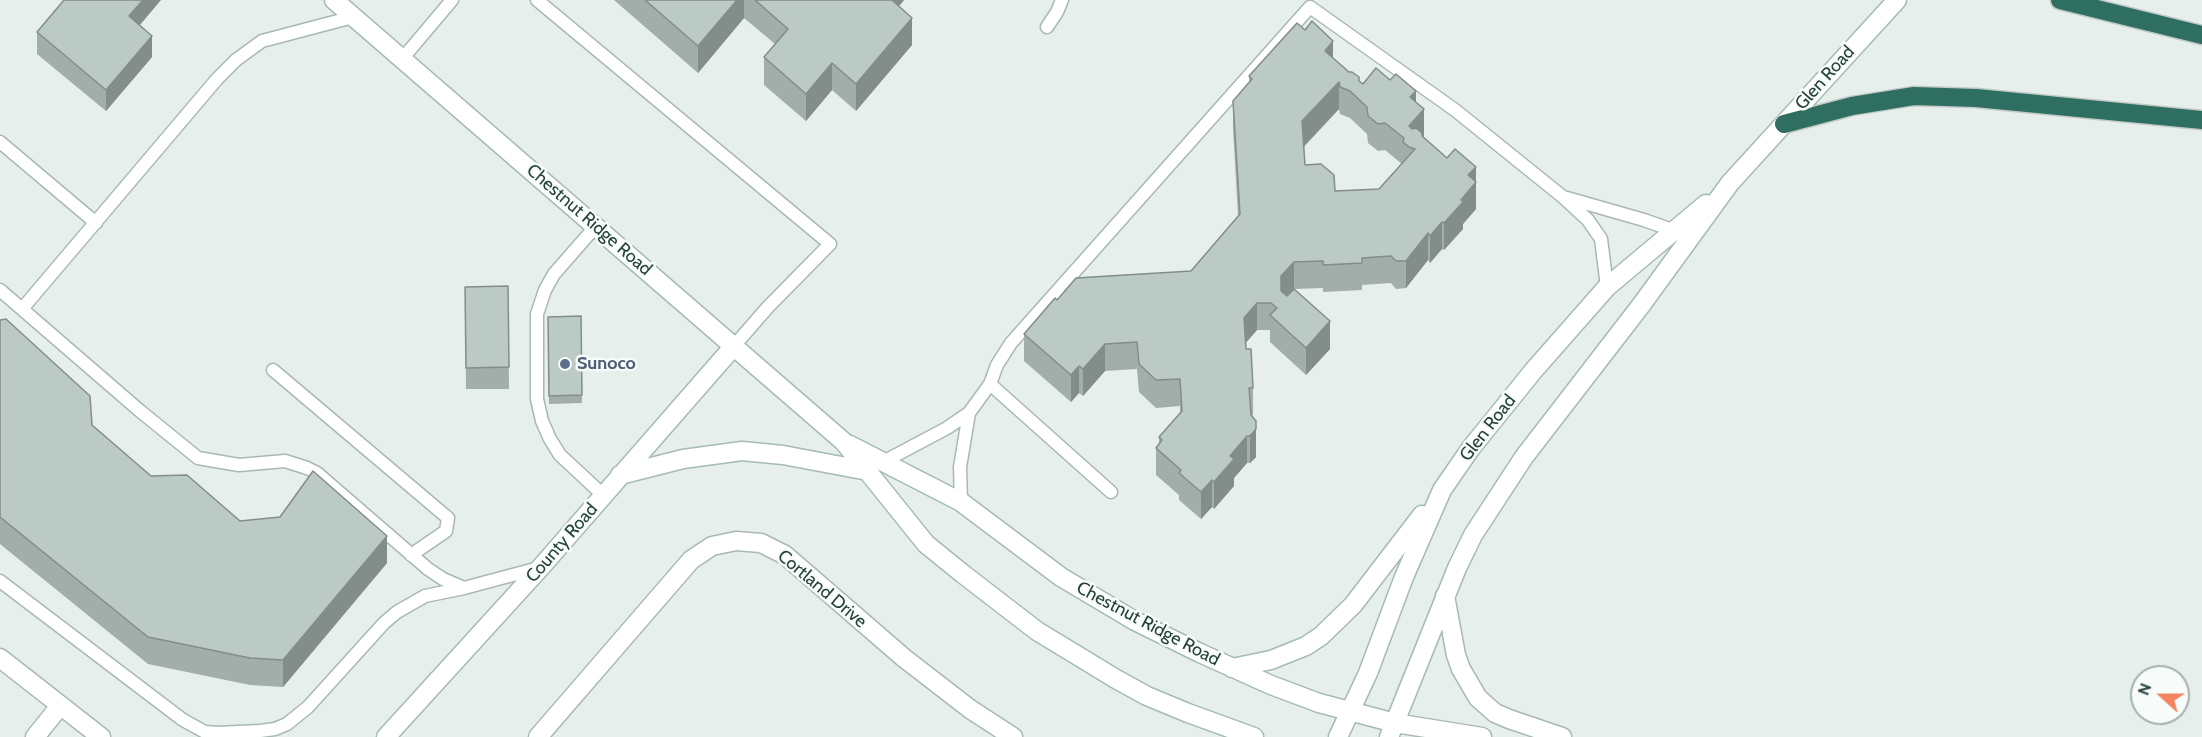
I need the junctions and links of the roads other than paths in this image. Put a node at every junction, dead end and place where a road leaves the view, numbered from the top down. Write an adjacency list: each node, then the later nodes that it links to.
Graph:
1 (334, 0): 7 (main road, Chestnut Ridge Road)
2 (452, 0): 10 (lane)
3 (537, 0): 22 (lane)
4 (1062, 0): 8 (lane)
5 (1897, 0): 12 (main road, Glen Road)
6 (2060, 0): 9 (highway)
7 (354, 17): 10 (main road, Chestnut Ridge Road); 16 (lane)
8 (1047, 27)
9 (2202, 35)
10 (403, 58): 17 (main road, Chestnut Ridge Road)
11 (2202, 120): 12 (highway)
12 (1784, 124): 14 (main road, Glen Road)
13 (0, 142): 16 (lane)
14 (1730, 183): 18 (main road, Glen Road); 36 (main road, Glen Road)
15 (1563, 197): 18 (lane); 19 (lane); 24 (lane)
16 (96, 223): 21 (lane)
17 (596, 226): 22 (main road, Chestnut Ridge Road); 30 (lane)
18 (1675, 231): 19 (main road, Glen Road)
19 (1608, 287): 28 (main road, Glen Road)
20 (0, 290): 21 (lane)
21 (22, 309): 32 (lane)
22 (734, 346): 26 (main road, Chestnut Ridge Road); 27 (main road, County Road)
23 (273, 370): 32 (lane)
24 (990, 384): 25 (lane); 29 (lane)
25 (969, 413): 26 (lane); 31 (lane)
26 (876, 466): 27 (main road); 31 (main road, Chestnut Ridge Road); 47 (main road, Chestnut Ridge Road)
27 (620, 475): 30 (main road, County Road)
28 (1442, 490): 38 (main road); 40 (main road, Glen Road)
29 (1111, 492)
30 (603, 495): 33 (main road, County Road)
31 (961, 502): 38 (main road, Chestnut Ridge Road)
32 (411, 555): 35 (lane)
33 (541, 567): 35 (lane); 44 (main road, County Road)
34 (0, 581): 35 (lane)
35 (464, 588)
36 (1445, 596): 41 (main road, Glen Road); 50 (main road)
37 (0, 658): 39 (main road)
38 (1232, 668): 40 (main road, Chestnut Ridge Road)
39 (60, 706): 42 (main road); 43 (main road)
40 (1349, 712): 41 (main road, Chestnut Ridge Road); 48 (main road, Glen Road)
41 (1392, 730): 49 (main road, Chestnut Ridge Road)
42 (35, 737)
43 (101, 737)
44 (386, 737)
45 (538, 737): 46 (main road, Cortland Drive)
46 (1013, 737)
47 (1254, 737)
48 (1338, 737)
49 (1482, 737)
50 (1562, 737)

